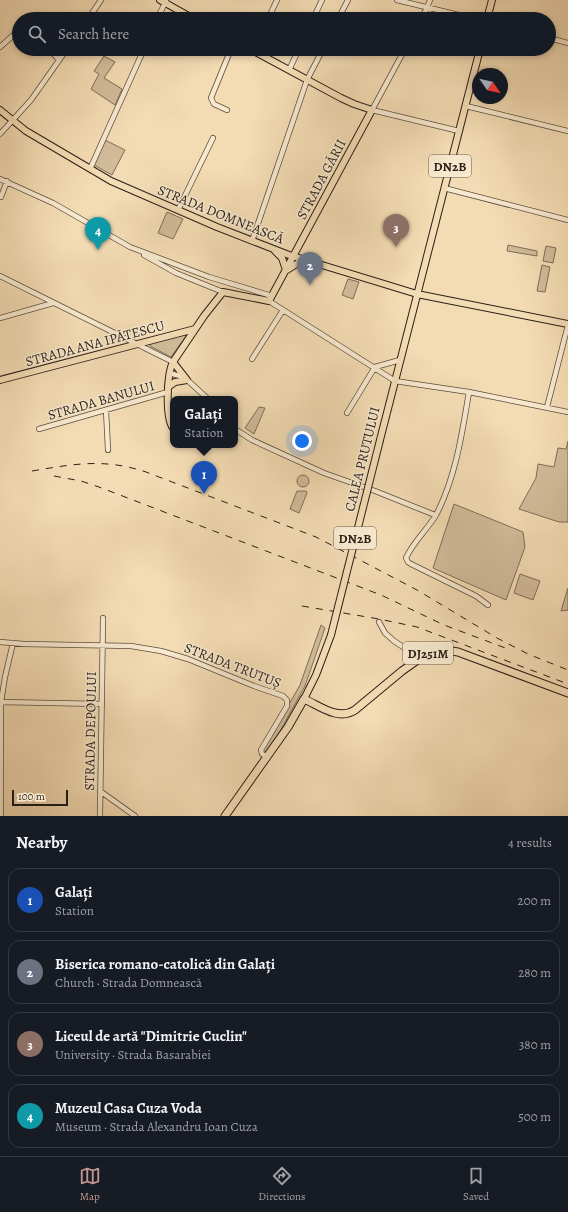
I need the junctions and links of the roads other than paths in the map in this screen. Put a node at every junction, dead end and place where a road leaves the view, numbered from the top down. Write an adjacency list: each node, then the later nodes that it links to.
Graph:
1 (101, 0): 10 (street)
2 (277, 0): 13 (street)
3 (322, 0): 14 (street)
4 (348, 0): 15 (street)
5 (396, 0): 9 (street)
6 (430, 0): 9 (street)
7 (492, 0): 18 (main road)
8 (164, 1): 11 (street); 12 (main road)
9 (427, 8): 16 (street); 17 (street)
10 (93, 12)
11 (160, 12)
12 (182, 12)
13 (271, 12)
14 (316, 12)
15 (342, 12)
16 (425, 12)
17 (444, 12)
18 (489, 12)
19 (12, 37): 23 (street)
20 (568, 37): 22 (street)
21 (556, 40): 22 (street)
22 (567, 43)
23 (0, 48)
24 (55, 56): 33 (street)
25 (62, 56): 33 (street)
26 (141, 56): 45 (street)
27 (228, 56): 38 (street)
28 (264, 56): 34 (main road)
29 (296, 56): 34 (street)
30 (319, 56): 35 (street)
31 (401, 56): 39 (street, STRADA GĂRII)
32 (478, 56): 36 (main road, DN2B)
33 (59, 60): 40 (street)
34 (289, 70): 35 (main road)
35 (307, 80): 39 (main road); 52 (street)
36 (466, 106): 41 (main road, DN2B); 42 (street)
37 (0, 110): 40 (main road, STRADA DOMNEASCĂ)
38 (227, 110)
39 (372, 110): 41 (street); 55 (main road, STRADA GĂRII)
40 (12, 120): 43 (street); 45 (main road, STRADA DOMNEASCĂ)
41 (459, 131): 48 (main road, DN2B)
42 (568, 131)
43 (1, 132)
44 (213, 138): 50 (street)
45 (90, 169): 50 (main road, STRADA DOMNEASCĂ)
46 (0, 179): 47 (street)
47 (6, 181): 49 (street); 53 (street)
48 (444, 188): 51 (street); 60 (main road, DN2B)
49 (0, 197)
50 (178, 210): 52 (main road, STRADA DOMNEASCĂ)
51 (568, 220)
52 (252, 241): 54 (main road, STRADA DOMNEASCĂ)
53 (130, 247): 59 (street); 61 (street)
54 (271, 248): 55 (main road, STRADA DOMNEASCĂ); 57 (main road)
55 (293, 256): 56 (main road, STRADA DOMNEASCĂ); 57 (main road, STRADA GĂRII)
56 (307, 261): 57 (main road); 60 (main road, STRADA DOMNEASCĂ)
57 (286, 270): 61 (main road, STRADA GĂRII)
58 (0, 276): 62 (street)
59 (224, 292): 61 (main road); 66 (main road)
60 (417, 294): 65 (main road, STRADA DOMNEASCĂ); 69 (main road, CALEA PRUTULUI / DN2B)
61 (271, 299): 63 (street)
62 (53, 303): 64 (street); 67 (street)
63 (283, 310): 68 (street); 71 (street)
64 (0, 318)
65 (568, 325): 79 (street)
66 (195, 329): 67 (main road, STRADA ANA IPĂTESCU); 70 (main road)
67 (136, 344): 70 (street); 73 (main road, STRADA ANA IPĂTESCU)
68 (252, 359)
69 (400, 360): 71 (street); 75 (main road, CALEA PRUTULUI / DN2B)
70 (173, 362): 72 (main road); 74 (main road)
71 (375, 368): 75 (street); 82 (street)
72 (169, 373): 74 (street); 76 (main road)
73 (0, 380)
74 (187, 380): 76 (main road); 78 (street)
75 (395, 381): 77 (street); 96 (main road, CALEA PRUTULUI / DN2B, bridge)
76 (168, 390): 80 (street, STRADA BANULUI); 83 (main road)
77 (469, 392): 79 (street); 87 (street)
78 (205, 396)
79 (547, 407): 81 (street)
80 (106, 410): 84 (street, STRADA BANULUI); 86 (street)
81 (568, 412)
82 (347, 413)
83 (170, 424)
84 (39, 429)
85 (238, 431): 87 (street)
86 (108, 450)
87 (435, 516): 88 (street)
88 (488, 605)
89 (103, 618): 93 (street, STRADA DEPOULUI)
90 (379, 622): 94 (street)
91 (0, 642): 92 (street)
92 (13, 643): 93 (street); 97 (street)
93 (102, 646): 98 (street, STRADA DEPOULUI); 99 (street, STRADA TRUTUȘ)
94 (420, 658): 95 (highway, DJ251M); 96 (highway, DJ251M)
95 (568, 692)
96 (304, 699): 99 (highway, CALEA PRUTULUI / DN2B)
97 (1, 702): 98 (street); 101 (street)
98 (102, 704): 100 (street, STRADA DEPOULUI)
99 (268, 757): 104 (highway, CALEA PRUTULUI / DN2B)
100 (100, 791): 102 (street, STRADA DEPOULUI); 103 (street)
101 (1, 816)
102 (100, 816)
103 (135, 816)
104 (225, 816)

